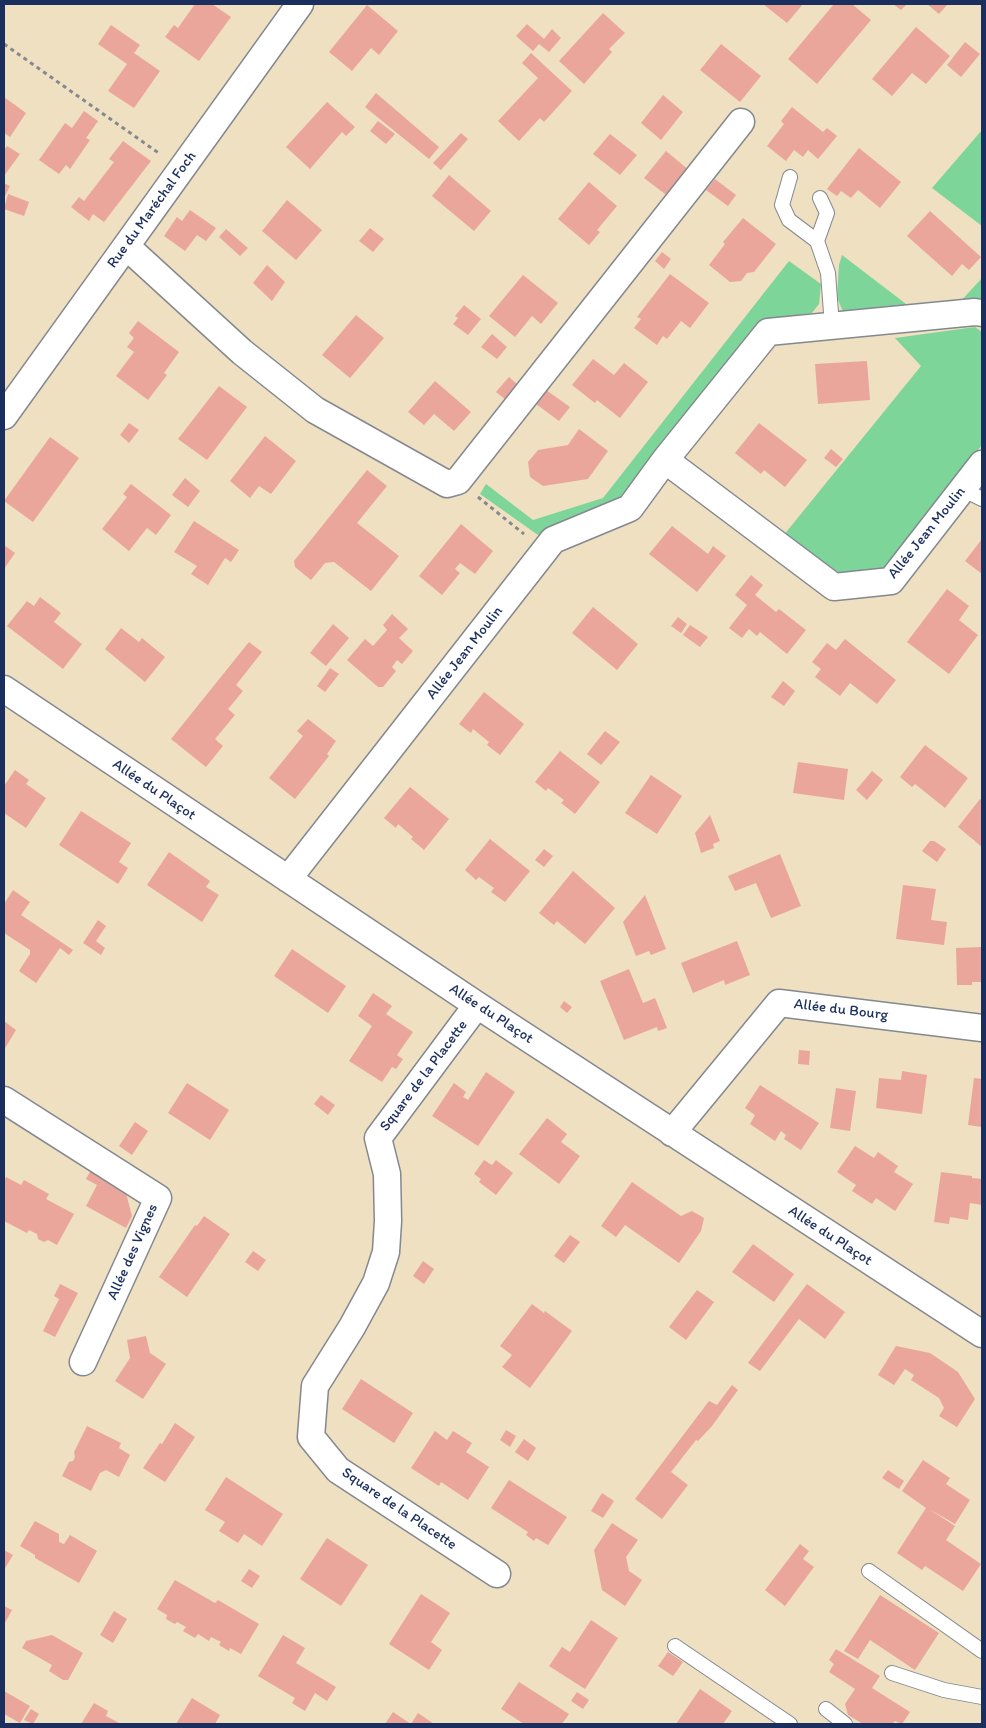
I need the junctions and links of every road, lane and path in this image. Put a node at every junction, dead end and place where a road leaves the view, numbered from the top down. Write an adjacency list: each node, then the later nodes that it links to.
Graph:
1 (300, 4): 4 (street, Rue du Maréchal Foch)
2 (4, 44): 4 (path)
3 (741, 122): 14 (street)
4 (181, 169): 8 (street, Rue du Maréchal Foch)
5 (790, 177): 7 (lane)
6 (820, 198): 7 (lane)
7 (818, 241): 10 (lane)
8 (126, 246): 11 (street, Rue du Maréchal Foch); 14 (street)
9 (982, 313): 10 (street, Allée Jean Moulin)
10 (832, 326): 12 (street, Allée Jean Moulin)
11 (4, 416)
12 (665, 460): 15 (street, Allée Jean Moulin); 16 (street, Allée Jean Moulin)
13 (982, 464): 15 (street, Allée Jean Moulin)
14 (458, 481): 16 (path)
15 (972, 494)
16 (545, 551): 18 (street, Allée Jean Moulin)
17 (4, 689): 18 (street, Allée du Plaçot)
18 (288, 879): 19 (street, Allée du Plaçot)
19 (477, 1005): 22 (street, Allée du Plaçot); 26 (street, Square de la Placette)
20 (982, 1028): 22 (street, Allée du Bourg)
21 (4, 1100): 24 (street, Allée des Vignes)
22 (672, 1133): 23 (street, Allée du Plaçot)
23 (982, 1334)
24 (83, 1362)
25 (869, 1571): 28 (lane)
26 (497, 1574)
27 (675, 1646): 32 (lane)
28 (982, 1651)
29 (892, 1673): 30 (lane)
30 (982, 1698)
31 (826, 1709): 33 (lane)
32 (790, 1724)
33 (845, 1724)

